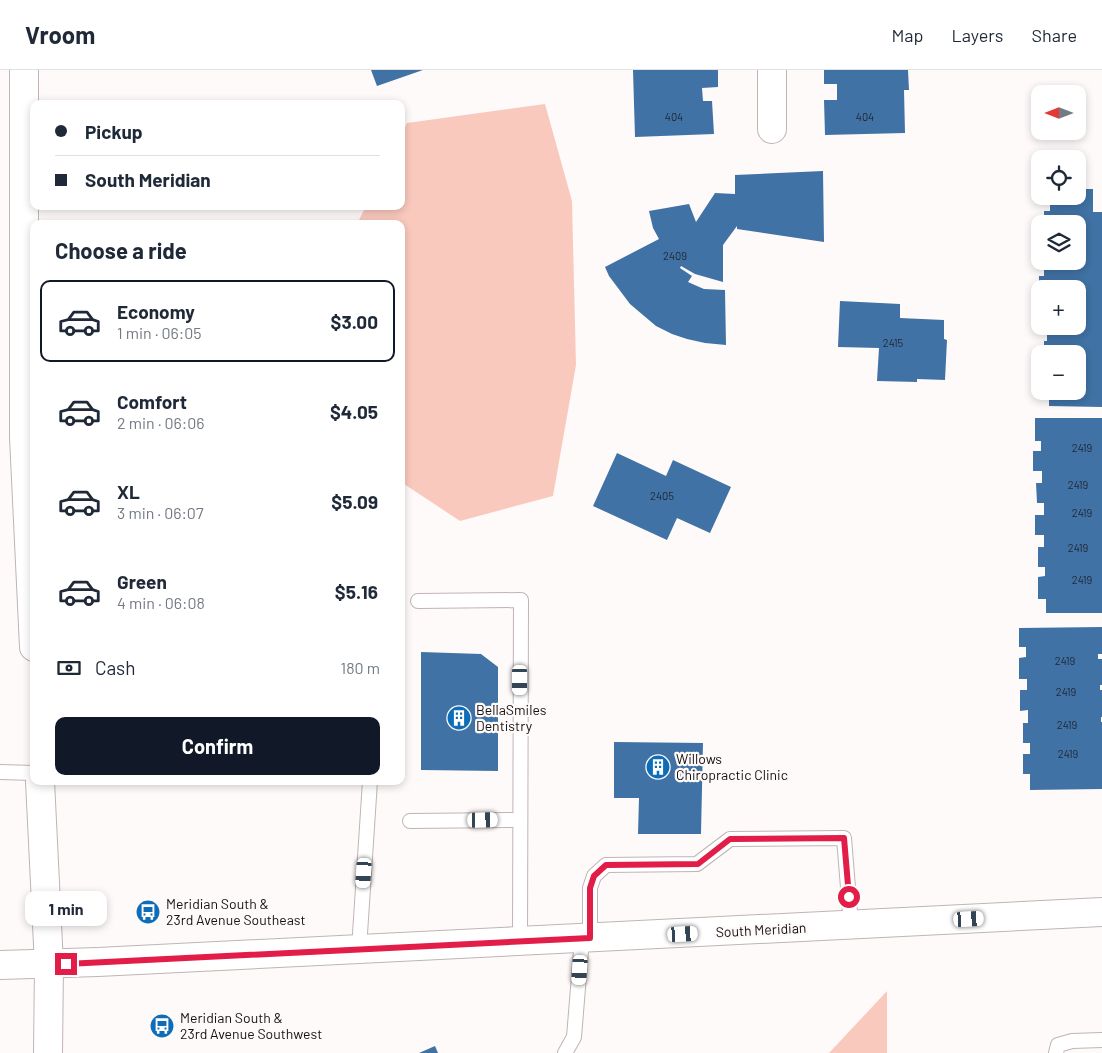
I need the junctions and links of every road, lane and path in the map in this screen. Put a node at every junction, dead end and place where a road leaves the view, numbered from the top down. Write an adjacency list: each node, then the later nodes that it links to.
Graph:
1 (24, 70): 4 (main road)
2 (772, 70): 3 (main road)
3 (772, 128)
4 (30, 507)
5 (418, 601): 10 (lane)
6 (0, 772): 7 (lane)
7 (30, 773)
8 (40, 785): 18 (main road)
9 (370, 785): 16 (lane)
10 (520, 820): 11 (lane); 15 (lane)
11 (410, 821)
12 (1102, 912): 13 (main road, South Meridian)
13 (851, 925): 14 (main road, South Meridian); 14 (lane)
14 (586, 939): 15 (main road, South Meridian); 21 (lane)
15 (520, 942): 16 (main road, South Meridian)
16 (359, 949): 18 (main road, South Meridian)
17 (0, 965): 18 (main road, South Meridian)
18 (49, 965): 20 (main road)
19 (1102, 1040): 22 (lane)
20 (48, 1053)
21 (565, 1053)
22 (1056, 1053)

